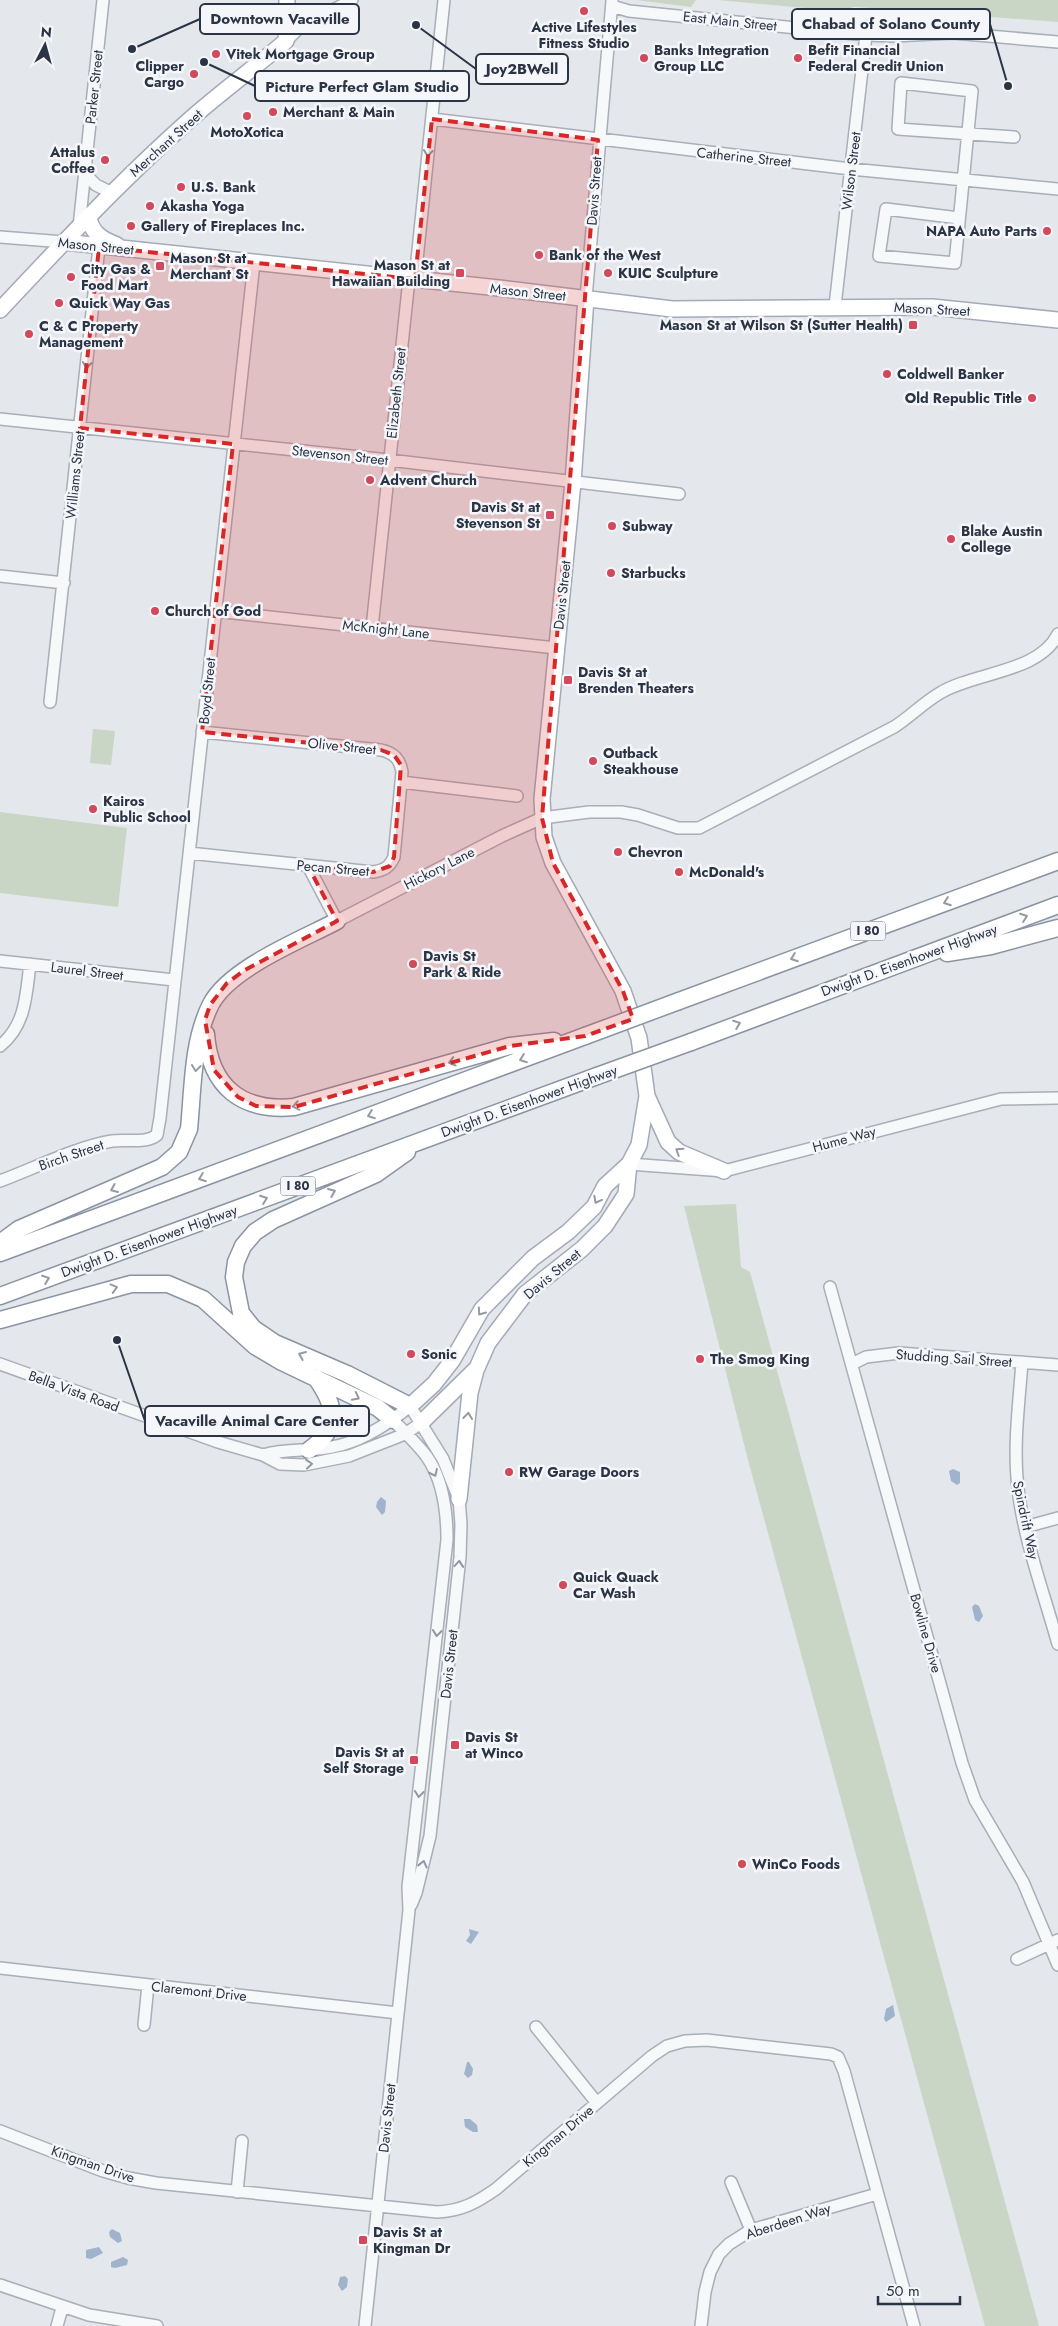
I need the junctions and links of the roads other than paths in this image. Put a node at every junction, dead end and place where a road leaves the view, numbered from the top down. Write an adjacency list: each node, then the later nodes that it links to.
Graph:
1 (103, 0): 14 (street, Parker Street)
2 (287, 0): 7 (main road)
3 (352, 0): 7 (street, Merchant Street)
4 (444, 0): 9 (street, Elizabeth Street)
5 (612, 3): 6 (street, East Main Street); 12 (street, Davis Street)
6 (866, 35): 8 (street, East Main Street); 13 (street, Wilson Street)
7 (286, 41): 17 (main road, Merchant Street)
8 (1058, 42)
9 (432, 120): 12 (street, Catherine Street); 25 (street, Elizabeth Street, one-way to 25)
10 (970, 133): 10 (street); 11 (street); 15 (street)
11 (1014, 137)
12 (598, 140): 13 (street, Catherine Street); 26 (street, Davis Street)
13 (851, 169): 15 (street, Catherine Street); 27 (street, Wilson Street)
14 (85, 174): 17 (street); 19 (street, Parker Street)
15 (964, 180): 16 (street, Catherine Street); 18 (street)
16 (1058, 189)
17 (112, 193): 19 (main road, Merchant Street)
18 (959, 218): 18 (street)
19 (84, 222): 21 (main road, Merchant Street); 23 (main road)
20 (0, 237): 21 (street, Mason Street)
21 (64, 242): 22 (main road, Mason Street); 28 (main road, Merchant Street)
22 (99, 247): 23 (main road, Mason Street); 31 (street, Williams Street, one-way to 31)
23 (125, 248): 24 (main road, Mason Street)
24 (254, 262): 25 (main road, Mason Street); 32 (street, Boyd Street)
25 (412, 279): 26 (main road, Mason Street); 33 (street, Elizabeth Street)
26 (586, 298): 27 (main road, Mason Street); 34 (main road, Davis Street)
27 (835, 306): 29 (main road, Mason Street)
28 (0, 310)
29 (1058, 320)
30 (0, 419): 31 (street, Stevenson Street)
31 (80, 428): 32 (street, Stevenson Street); 37 (street, Williams Street)
32 (234, 444): 33 (street, Stevenson Street); 38 (street, Boyd Street)
33 (389, 460): 34 (street, Stevenson Street); 39 (street, Elizabeth Street)
34 (573, 482): 35 (street, Stevenson Street); 41 (main road, Davis Street)
35 (679, 494)
36 (0, 576): 37 (street)
37 (64, 583): 42 (street, Williams Street)
38 (215, 611): 39 (street, McKnight Lane); 43 (street, Boyd Street)
39 (372, 628): 41 (street, McKnight Lane)
40 (1058, 634): 46 (street, Hickory Lane)
41 (556, 648): 46 (main road, Davis Street)
42 (50, 702)
43 (202, 732): 44 (street, Olive Street); 48 (street, Boyd Street)
44 (401, 782): 45 (street); 50 (street, Pecan Street)
45 (517, 796)
46 (542, 818): 53 (street, Hickory Lane); 62 (main road, Davis Street)
47 (1058, 849): 51 (highway)
48 (189, 853): 50 (street, Pecan Street); 58 (street, Boyd Street)
49 (1058, 861): 51 (highway, I 80)
50 (308, 866): 53 (street)
51 (976, 891): 60 (highway, I 80, one-way to 60, bridge)
52 (1058, 904): 55 (highway, Dwight D. Eisenhower Highway / I 80, one-way to 52)
53 (338, 921): 59 (highway)
54 (1058, 928): 55 (highway)
55 (913, 958): 65 (highway, Dwight D. Eisenhower Highway / I 80, one-way to 55, bridge)
56 (0, 961): 57 (street, Laurel Street)
57 (30, 964): 58 (street, Laurel Street); 61 (street)
58 (174, 980): 64 (street, Boyd Street)
59 (205, 1020): 60 (highway, one-way to 59); 69 (highway, one-way to 69)
60 (586, 1036): 70 (highway, I 80, one-way to 70)
61 (0, 1046)
62 (648, 1096): 66 (main road, Davis Street); 67 (main road, one-way to 62)
63 (1058, 1098): 67 (street, Hume Way)
64 (160, 1120): 68 (street, Birch Street)
65 (429, 1138): 72 (highway, Dwight D. Eisenhower Highway / I 80, one-way to 65); 80 (highway, one-way to 65)
66 (629, 1164): 67 (street, Hume Way); 78 (main road, Davis Street); 80 (main road, Davis Street, one-way to 80)
67 (724, 1171)
68 (0, 1181)
69 (0, 1242)
70 (0, 1253)
71 (830, 1287): 76 (street, Bowline Drive)
72 (0, 1296)
73 (0, 1320): 79 (highway, one-way to 79)
74 (1022, 1362): 76 (street, Studding Sail Street); 77 (street, Studding Sail Street); 88 (street, Spindrift Way)
75 (0, 1364): 85 (street, Bella Vista Road)
76 (852, 1364): 91 (street, Bowline Drive)
77 (1058, 1365)
78 (477, 1368): 82 (main road, Davis Street); 86 (main road, one-way to 78)
79 (316, 1378): 81 (highway, one-way to 81); 84 (highway)
80 (410, 1406): 81 (street, Davis Street); 82 (street, Davis Street)
81 (393, 1420): 83 (street, Davis Street); 84 (street)
82 (421, 1423): 83 (street, Davis Street); 86 (street, Davis Street)
83 (406, 1434): 85 (street, Bella Vista Road, one-way to 83); 90 (street, Davis Street, one-way to 90)
84 (310, 1450): 85 (street)
85 (262, 1455)
86 (459, 1499): 90 (street, Davis Street, one-way to 86)
87 (1058, 1518): 88 (street)
88 (1026, 1527): 89 (street, Spindrift Way)
89 (1058, 1644)
90 (409, 1910): 96 (street, Davis Street)
91 (1054, 1942): 92 (street); 93 (street, Bowline Drive)
92 (1017, 1958)
93 (1058, 1965)
94 (0, 1968): 95 (street, Claremont Drive)
95 (148, 1985): 96 (street, Claremont Drive); 97 (street)
96 (398, 2013): 105 (street, Davis Street)
97 (144, 2025)
98 (536, 2027): 99 (street)
99 (597, 2102): 104 (street, Kingman Drive); 105 (street, Kingman Drive)
100 (0, 2131): 103 (street, Kingman Drive)
101 (242, 2141): 103 (street)
102 (732, 2182): 106 (street)
103 (236, 2192): 105 (street, Kingman Drive)
104 (877, 2194): 106 (street, Aberdeen Way); 113 (street, Kingman Drive)
105 (378, 2206): 111 (street, Davis Street)
106 (751, 2230): 112 (street, Aberdeen Way)
107 (0, 2285): 108 (street)
108 (62, 2308): 109 (street); 110 (street)
109 (56, 2326)
110 (157, 2326)
111 (365, 2326)
112 (702, 2326)
113 (914, 2326)

